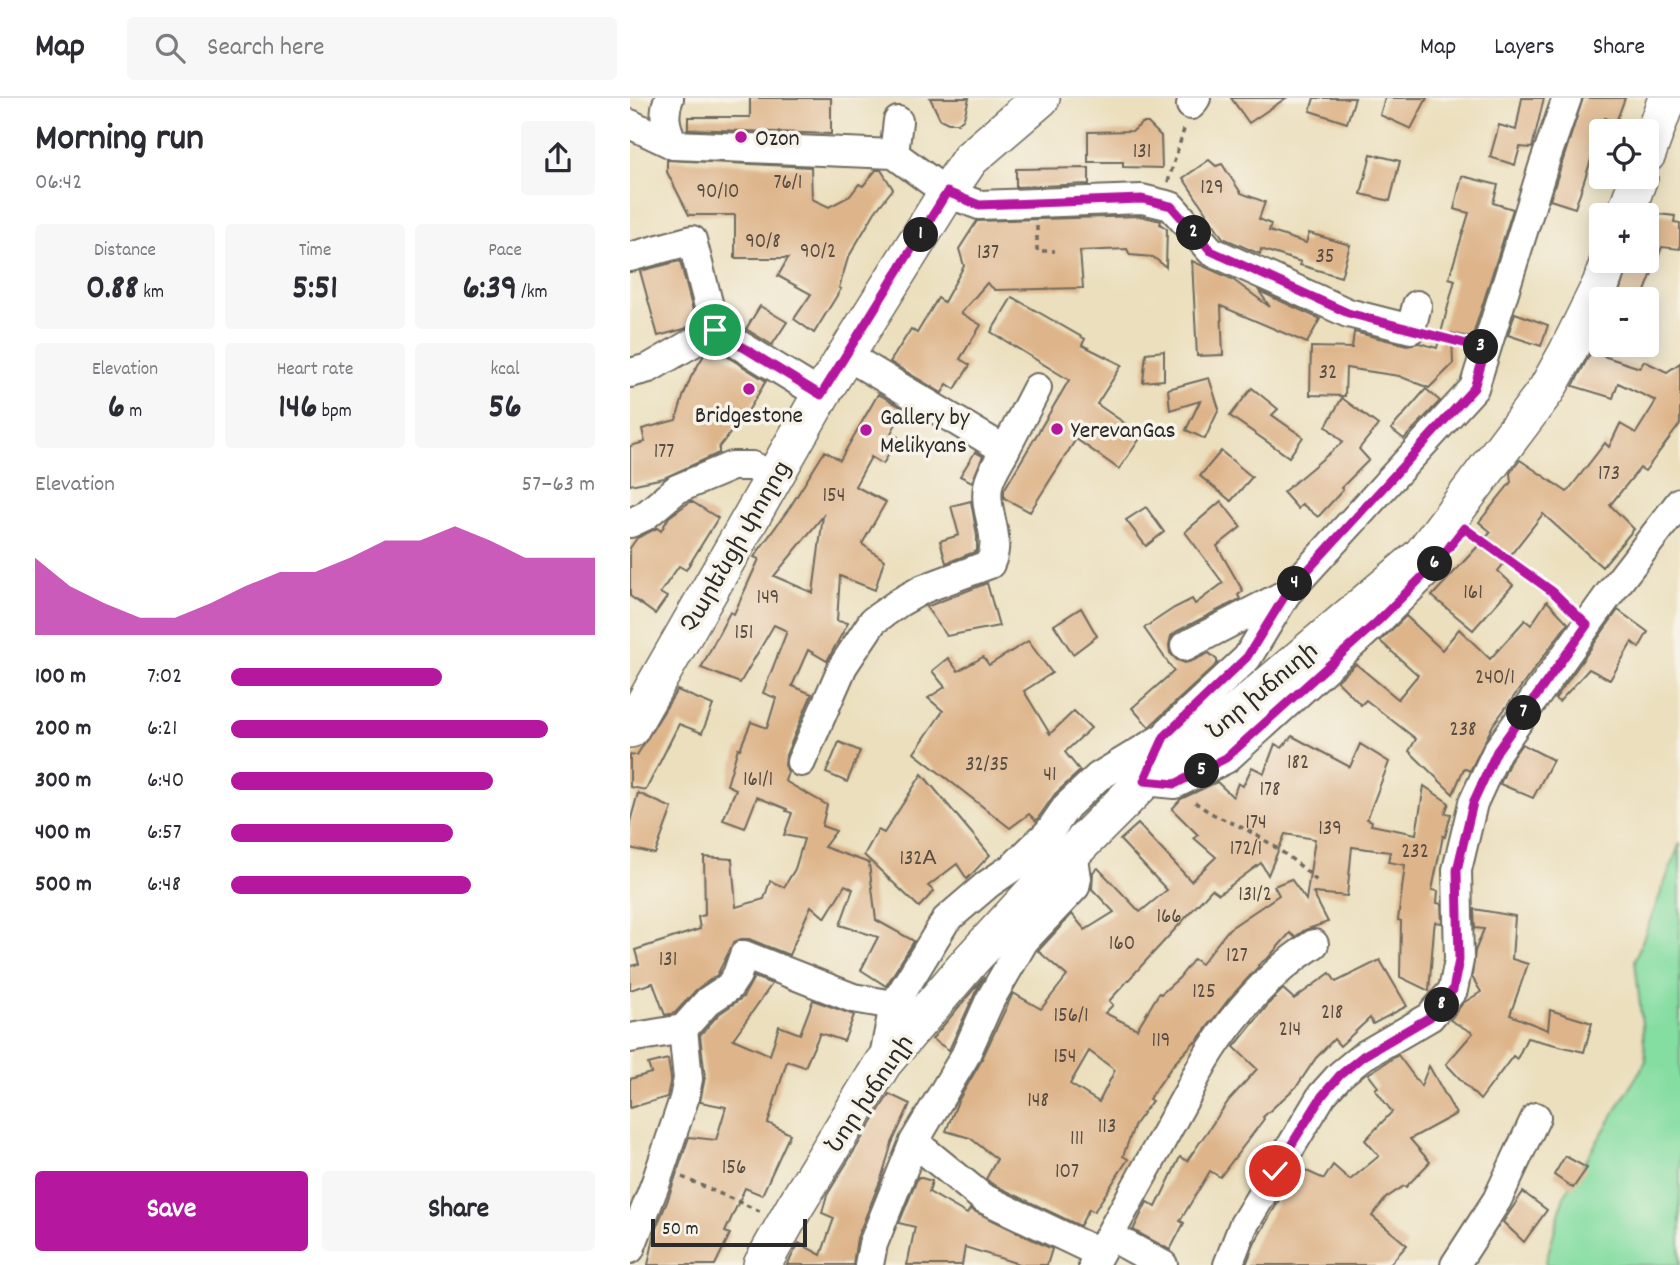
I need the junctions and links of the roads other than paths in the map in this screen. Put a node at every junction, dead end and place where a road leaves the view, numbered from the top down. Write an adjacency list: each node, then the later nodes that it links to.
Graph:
1 (669, 98): 8 (street)
2 (1567, 98): 24 (street)
3 (1667, 98): 5 (main road)
4 (1038, 99): 10 (main road, Չարենցի փողոց)
5 (1659, 120)
6 (898, 121): 9 (street)
7 (630, 124): 8 (street)
8 (674, 145): 9 (street)
9 (894, 154): 10 (street)
10 (947, 192): 13 (street); 15 (main road, Չարենցի փողոց)
11 (630, 257): 14 (street)
12 (1605, 273): 18 (main road, Նոր խճուղի)
13 (1414, 317)
14 (715, 330): 16 (street); 19 (street)
15 (846, 355): 19 (main road, Չարենցի փողոց); 20 (street)
16 (630, 373)
17 (1037, 387): 20 (street)
18 (1547, 389): 29 (main road, Նոր խճուղի); 29 (street)
19 (821, 395): 21 (main road, Չարենցի փողոց)
20 (1005, 450): 28 (street)
21 (775, 477): 23 (street); 26 (main road, Չարենցի փողոց)
22 (1680, 502): 43 (street)
23 (630, 523)
24 (1286, 594): 25 (street); 27 (street)
25 (1185, 646)
26 (630, 729)
27 (1164, 737): 29 (street); 32 (street)
28 (801, 762)
29 (1159, 783): 30 (main road, Նոր խճուղի)
30 (1074, 861): 35 (main road, Նոր խճուղի); 37 (street)
31 (1314, 944): 39 (street)
32 (894, 1005): 33 (street); 35 (street)
33 (683, 1029): 34 (street); 38 (street)
34 (630, 1038)
35 (883, 1062): 40 (main road, Նոր խճուղի)
36 (1536, 1117): 44 (street)
37 (914, 1142): 39 (street); 41 (street)
38 (630, 1249)
39 (1100, 1251): 42 (street)
40 (761, 1265)
41 (869, 1265)
42 (1163, 1265)
43 (1228, 1265)
44 (1455, 1265)

